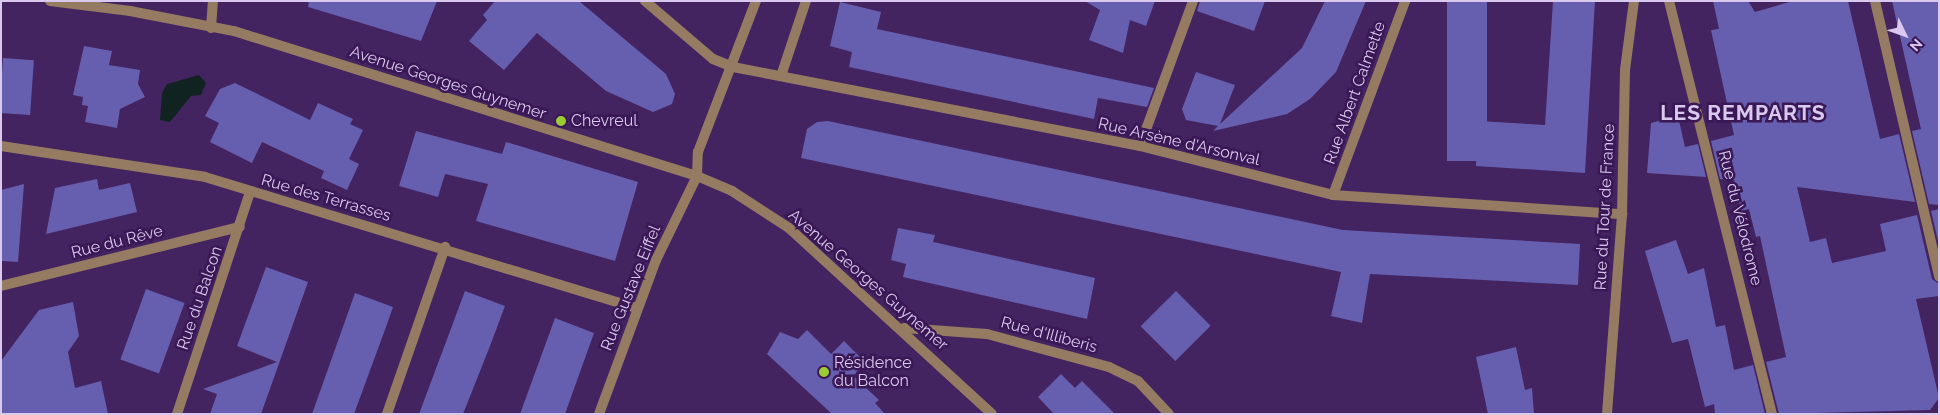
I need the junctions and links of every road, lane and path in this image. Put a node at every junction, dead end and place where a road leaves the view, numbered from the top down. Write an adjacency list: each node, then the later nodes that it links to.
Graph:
1 (50, 1): 11 (street, Avenue Georges Guynemer)
2 (213, 1): 11 (street)
3 (645, 1): 12 (street, Rue Arsène d'Arsonval)
4 (756, 1): 12 (street)
5 (806, 1): 13 (street)
6 (1193, 1): 15 (street)
7 (1405, 1): 18 (street, Rue Albert Calmette)
8 (1634, 1): 19 (street, Rue du Tour de France)
9 (1669, 1): 32 (street, Rue du Vélodrome)
10 (1875, 1): 22 (street)
11 (211, 28): 16 (street, Avenue Georges Guynemer)
12 (733, 68): 13 (street, Rue Arsène d'Arsonval); 16 (street)
13 (781, 76): 15 (street, Rue Arsène d'Arsonval)
14 (1, 146): 17 (street, Rue des Terrasses)
15 (1140, 146): 18 (street, Rue Arsène d'Arsonval)
16 (697, 176): 24 (street, Rue Gustave Eiffel); 25 (street, Avenue Georges Guynemer)
17 (250, 192): 20 (street, Rue du Balcon); 21 (street, Rue des Terrasses)
18 (1333, 195): 19 (street, Rue Arsène d'Arsonval)
19 (1622, 214): 31 (street, Rue du Tour de France)
20 (240, 227): 23 (street, Rue du Rêve); 26 (street, Rue du Balcon)
21 (445, 247): 24 (street, Rue des Terrasses); 27 (street)
22 (1939, 277)
23 (1, 286)
24 (636, 308): 28 (street, Rue Gustave Eiffel)
25 (904, 328): 29 (street, Avenue Georges Guynemer); 30 (street, Rue d'Illiberis)
26 (177, 414)
27 (386, 414)
28 (599, 414)
29 (992, 414)
30 (1169, 414)
31 (1607, 414)
32 (1772, 414)

